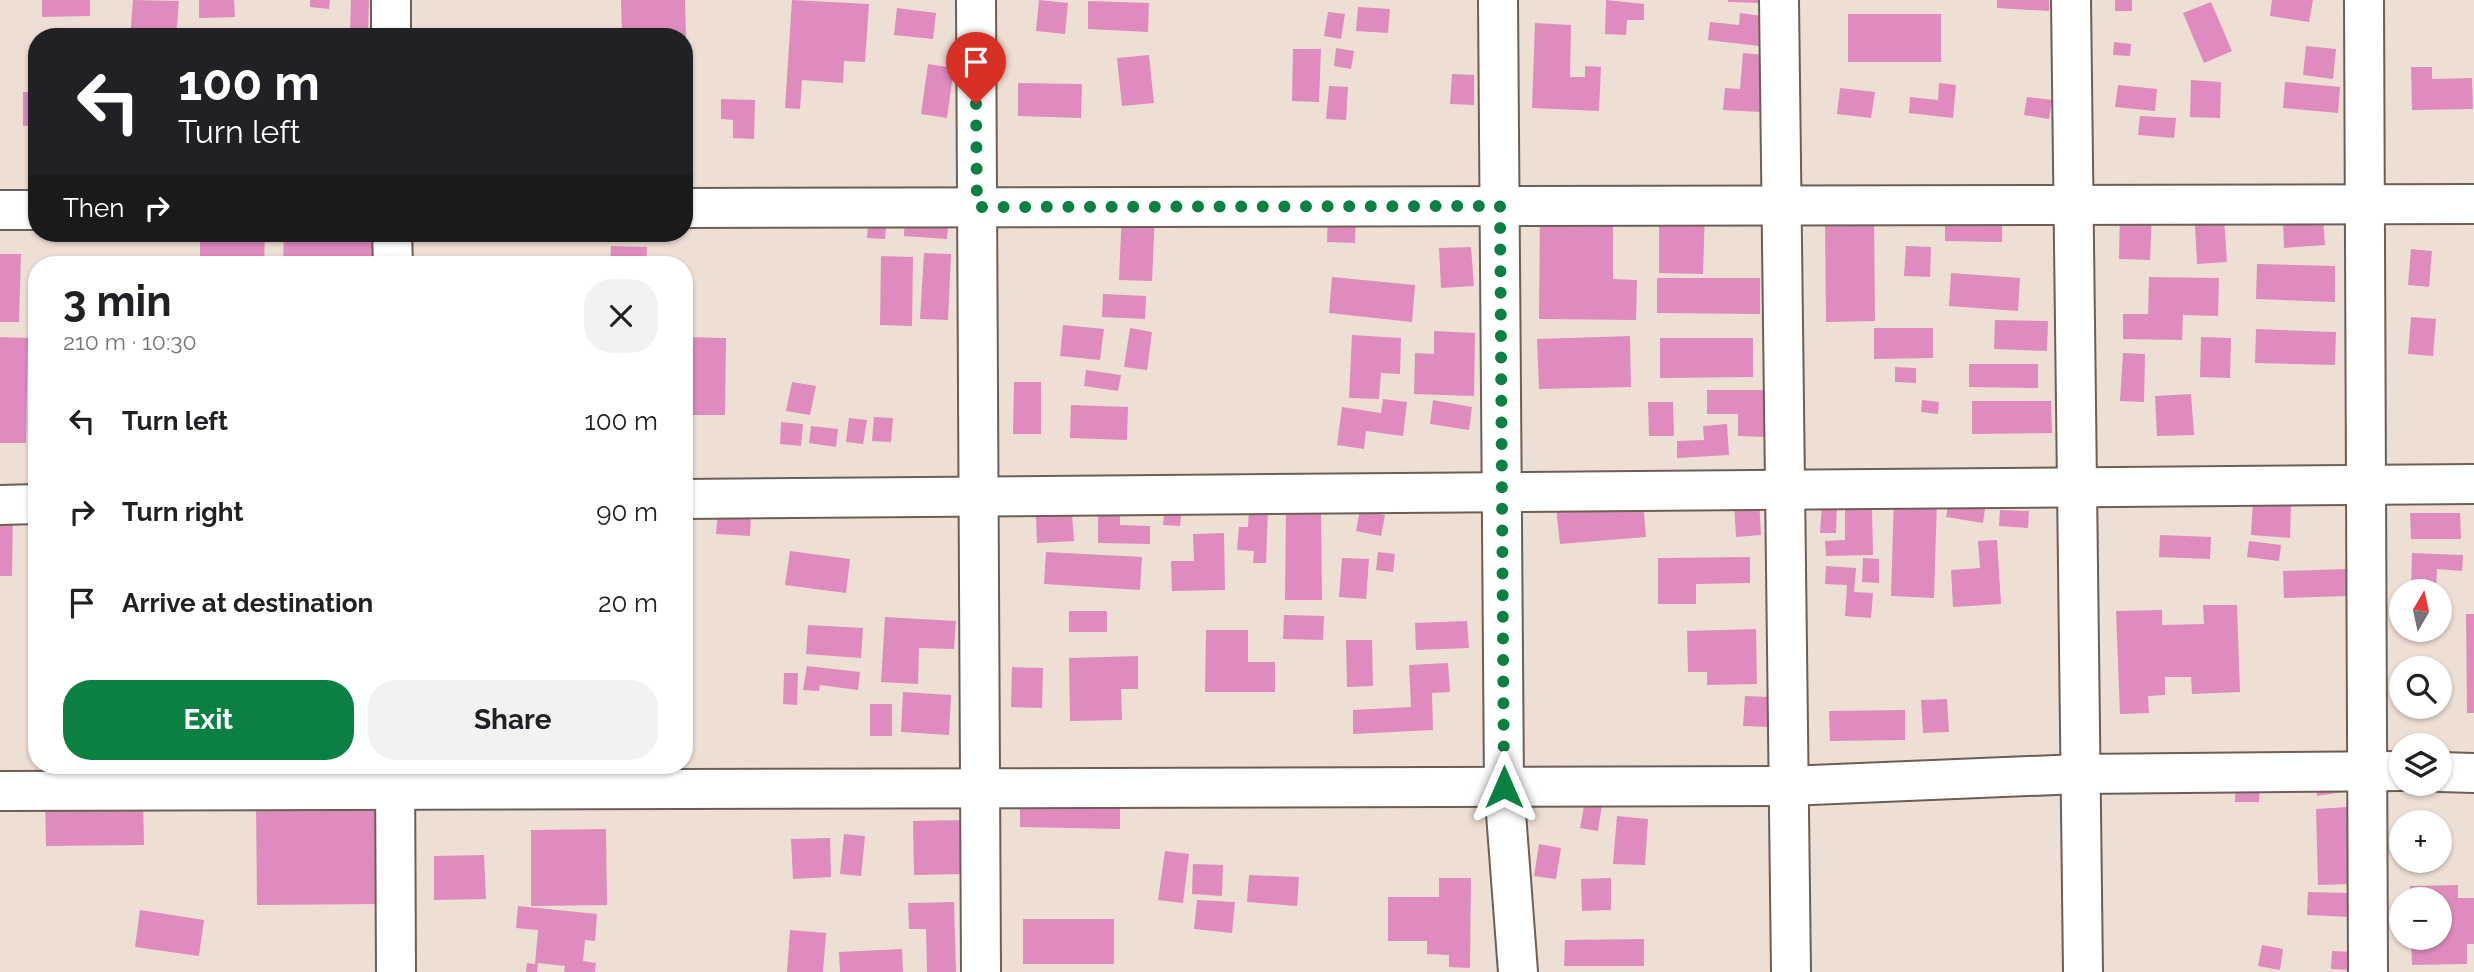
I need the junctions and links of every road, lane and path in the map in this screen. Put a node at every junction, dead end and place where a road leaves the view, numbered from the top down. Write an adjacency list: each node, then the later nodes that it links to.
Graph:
1 (391, 0): 7 (street)
2 (976, 0): 13 (street)
3 (1498, 0): 11 (street)
4 (1779, 0): 12 (street)
5 (2071, 0): 8 (street)
6 (2364, 0): 9 (street)
7 (391, 28)
8 (2074, 204): 9 (street); 12 (street); 19 (street)
9 (2365, 204): 10 (street); 18 (street)
10 (2474, 204)
11 (1500, 206): 12 (street); 13 (street); 21 (street)
12 (1781, 206): 20 (street)
13 (977, 207): 14 (street); 22 (street)
14 (693, 208)
15 (0, 210): 16 (street)
16 (28, 210)
17 (2474, 484): 18 (street)
18 (2366, 485): 19 (street); 26 (street)
19 (2077, 488): 20 (street); 29 (street)
20 (1784, 490): 21 (street); 31 (street)
21 (1502, 492): 22 (street); 32 (street)
22 (979, 497): 23 (street); 33 (street)
23 (693, 499)
24 (28, 504): 25 (street)
25 (0, 505)
26 (2384, 771): 29 (street); 40 (street)
27 (2452, 772): 28 (street)
28 (2474, 773)
29 (2080, 774): 31 (street); 39 (street)
30 (395, 777): 33 (street); 34 (street); 35 (street)
31 (1787, 786): 32 (street); 38 (street)
32 (1504, 787): 33 (street); 37 (street)
33 (980, 788): 36 (street)
34 (0, 791)
35 (396, 972)
36 (981, 972)
37 (1518, 972)
38 (1791, 972)
39 (2083, 972)
40 (2368, 972)

